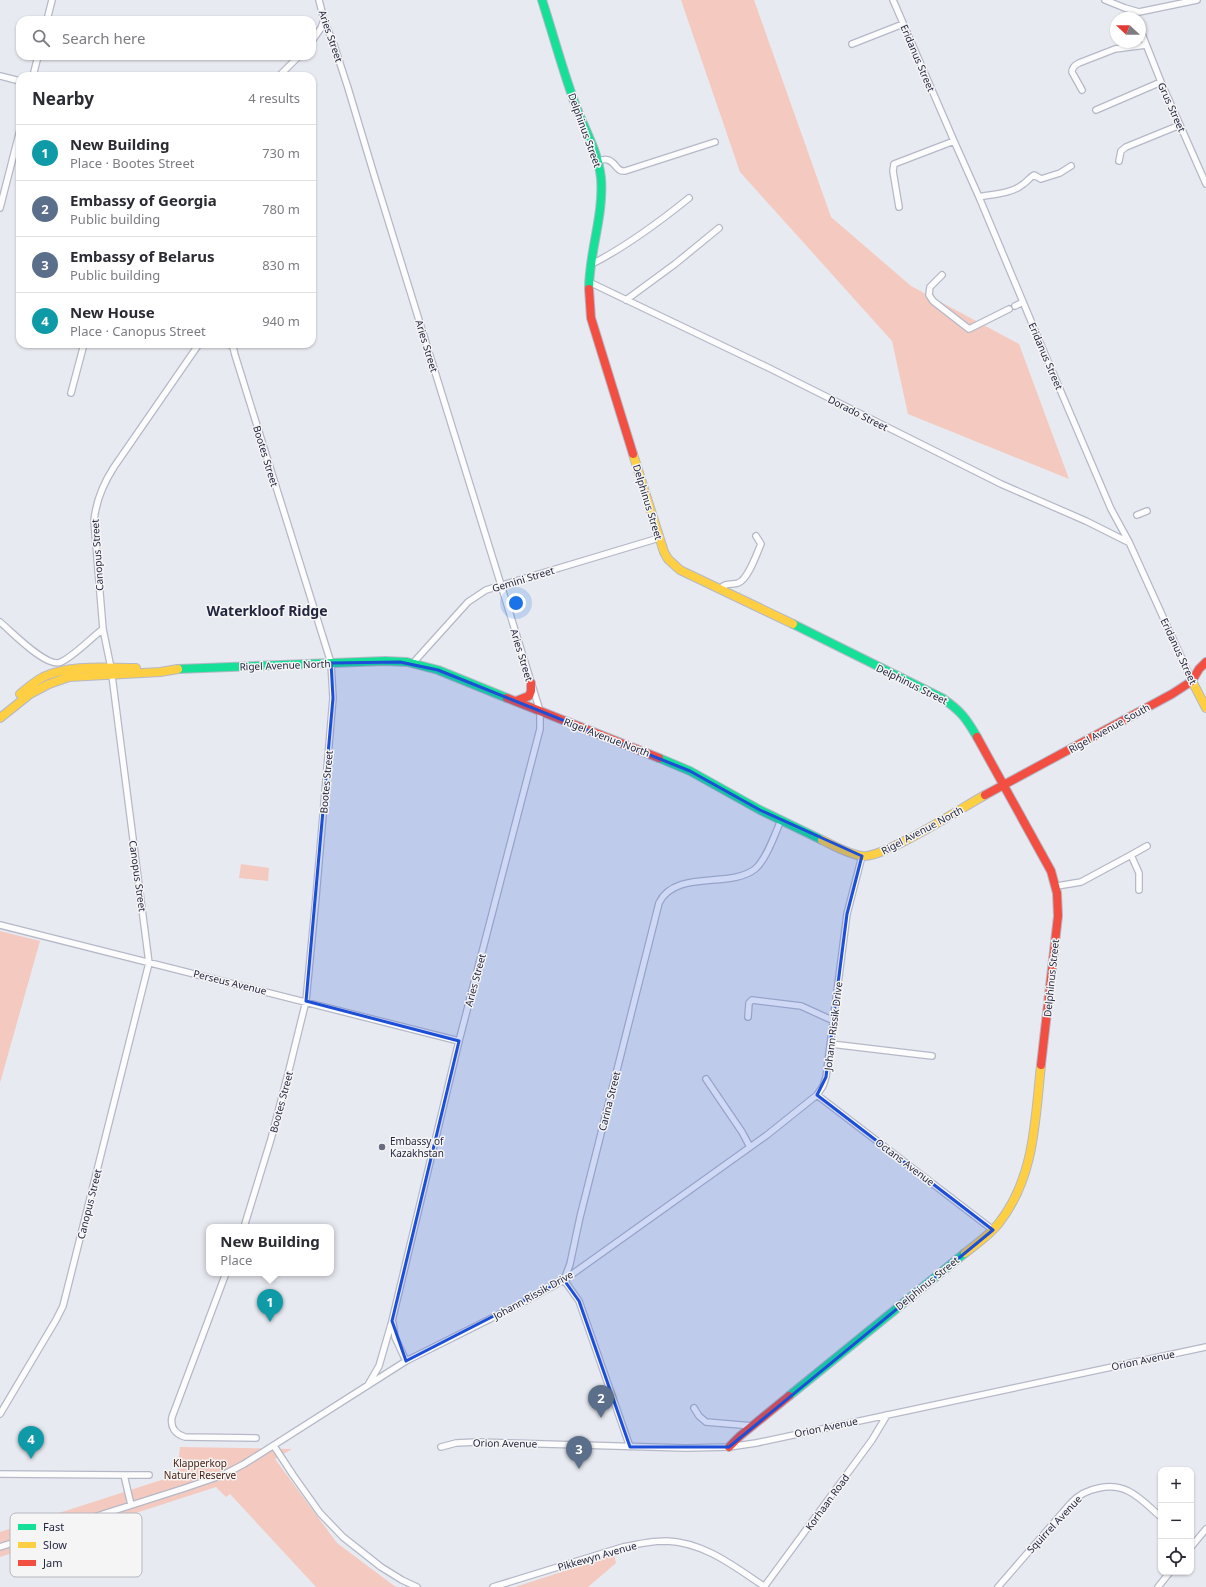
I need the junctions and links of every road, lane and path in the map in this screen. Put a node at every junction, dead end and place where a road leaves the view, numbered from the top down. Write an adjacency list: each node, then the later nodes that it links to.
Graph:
1 (52, 0): 8 (street)
2 (319, 0): 9 (street, Aries Street)
3 (542, 0): 28 (street, Delphinus Street)
4 (893, 0): 10 (street, Eridanus Street)
5 (1106, 0): 7 (street)
6 (1197, 0): 7 (street)
7 (1133, 11)
8 (48, 16)
9 (324, 20): 11 (street); 53 (street, Aries Street)
10 (903, 24): 12 (street); 25 (street, Eridanus Street)
11 (316, 35)
12 (852, 44)
13 (1146, 45): 21 (street, Grus Street)
14 (1123, 48): 22 (street)
15 (37, 60): 17 (street)
16 (294, 60): 18 (street)
17 (34, 72)
18 (283, 72)
19 (0, 76): 20 (street)
20 (16, 80)
21 (1161, 82): 23 (street); 24 (street, Grus Street)
22 (1082, 90)
23 (1096, 110)
24 (1180, 125): 29 (street); 31 (street, Grus Street)
25 (954, 141): 33 (street, Eridanus Street); 34 (street)
26 (715, 142): 28 (street)
27 (16, 146): 35 (street)
28 (598, 161): 37 (street, Delphinus Street)
29 (1119, 161)
30 (1071, 166): 33 (street)
31 (1206, 184)
32 (689, 198): 37 (street)
33 (980, 198): 41 (street, Eridanus Street)
34 (900, 207)
35 (0, 208)
36 (719, 228): 40 (street)
37 (590, 265): 39 (street, Delphinus Street)
38 (942, 275): 43 (street)
39 (588, 282): 40 (street, Dorado Street); 51 (street, Delphinus Street)
40 (626, 300): 52 (street, Dorado Street)
41 (1023, 302): 42 (street); 52 (street, Eridanus Street)
42 (1015, 306)
43 (1009, 310)
44 (83, 348): 47 (street)
45 (196, 348): 56 (street, Canopus Street)
46 (233, 348): 58 (street, Bootes Street)
47 (71, 393)
48 (1147, 511): 49 (street)
49 (1137, 515)
50 (756, 536): 54 (street)
51 (659, 538): 53 (street, Gemini Street); 54 (street, Delphinus Street)
52 (1129, 542): 61 (street, Eridanus Street)
53 (501, 586): 59 (street, Gemini Street); 62 (street, Aries Street)
54 (720, 589): 68 (street, Delphinus Street)
55 (0, 622): 56 (street)
56 (103, 629): 60 (street, Canopus Street)
57 (1206, 662): 61 (street, Rigel Avenue South)
58 (331, 663): 59 (street, Rigel Avenue North); 60 (street, Rigel Avenue North); 77 (street, Bootes Street)
59 (413, 663): 63 (street, Rigel Avenue North)
60 (111, 672): 66 (street, Rigel Avenue North); 67 (street, Rigel Avenue North); 76 (street, Canopus Street)
61 (1192, 681): 64 (street, Eridanus Street); 68 (street, Rigel Avenue South)
62 (531, 683): 63 (street); 65 (street, Aries Street)
63 (515, 701): 65 (street, Rigel Avenue North)
64 (1206, 708)
65 (540, 711): 69 (street, Rigel Avenue North); 80 (street, Aries Street)
66 (0, 712)
67 (0, 718)
68 (1004, 784): 72 (street, Rigel Avenue North); 73 (street, Delphinus Street)
69 (781, 820): 72 (street, Rigel Avenue North); 89 (street, Carina Street)
70 (1147, 846): 71 (street)
71 (1131, 855): 73 (street); 74 (street)
72 (862, 856): 79 (street, Johann Rissik Drive)
73 (1057, 886): 87 (street, Delphinus Street)
74 (1139, 890)
75 (0, 925): 76 (street, Perseus Avenue)
76 (149, 962): 77 (street, Perseus Avenue); 95 (street, Canopus Street)
77 (306, 1001): 80 (street, Perseus Avenue); 86 (street, Bootes Street)
78 (748, 1017): 79 (street)
79 (834, 1020): 81 (street, Johann Rissik Drive)
80 (459, 1041): 90 (street, Aries Street)
81 (831, 1044): 82 (street); 84 (street, Johann Rissik Drive)
82 (932, 1056)
83 (706, 1080): 85 (street)
84 (817, 1095): 85 (street, Johann Rissik Drive); 87 (street, Octans Avenue)
85 (750, 1148): 89 (street, Johann Rissik Drive)
86 (245, 1224)
87 (993, 1230): 97 (street, Delphinus Street)
88 (225, 1276): 98 (street)
89 (564, 1280): 92 (street, Johann Rissik Drive); 101 (street)
90 (392, 1321): 92 (street, Aries Street); 93 (street, Aries Street)
91 (1206, 1346): 96 (street, Orion Avenue)
92 (406, 1361): 93 (street, Johann Rissik Drive)
93 (368, 1385): 99 (street, Johann Rissik Drive)
94 (694, 1408): 97 (street)
95 (0, 1414)
96 (887, 1415): 102 (street, Orion Avenue); 116 (street, Korhaan Road)
97 (753, 1426): 102 (street, Delphinus Street)
98 (256, 1438)
99 (274, 1446): 106 (street, Johann Rissik Drive); 114 (street)
100 (441, 1447): 101 (street, Orion Avenue)
101 (630, 1447): 102 (street, Orion Avenue)
102 (729, 1447)
103 (0, 1474): 104 (street)
104 (124, 1475): 105 (street); 106 (street)
105 (150, 1475)
106 (131, 1504): 107 (street, Johann Rissik Drive)
107 (104, 1513)
108 (1158, 1514): 117 (street, Squirrel Avenue)
109 (1206, 1529): 110 (street)
110 (1194, 1542)
111 (10, 1544): 112 (street, Johann Rissik Drive)
112 (0, 1547)
113 (1168, 1575): 118 (street)
114 (417, 1587)
115 (493, 1587): 116 (street, Pikkewyn Avenue)
116 (764, 1587)
117 (998, 1587)
118 (1158, 1587)

